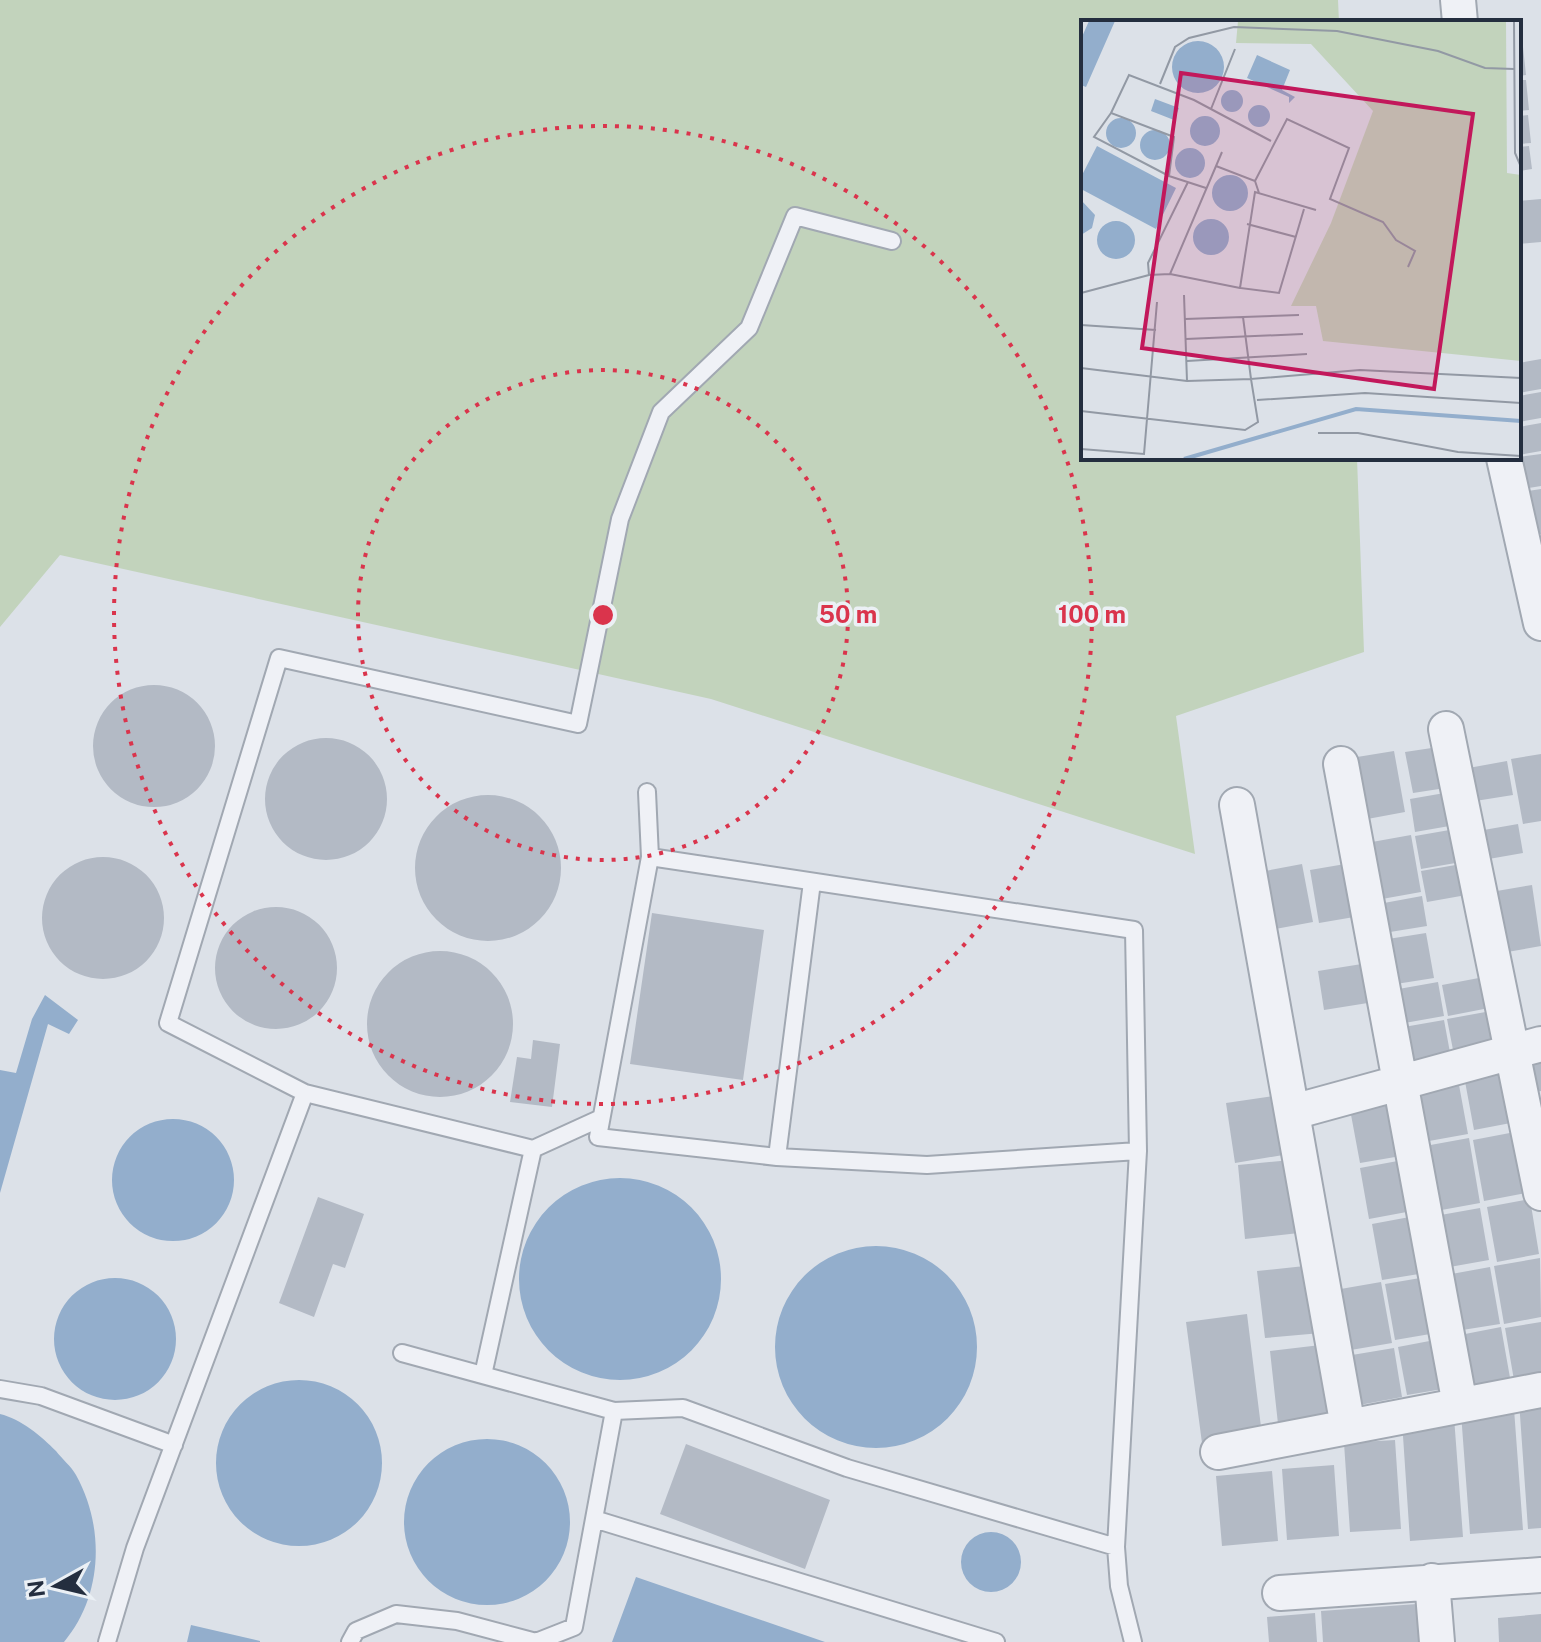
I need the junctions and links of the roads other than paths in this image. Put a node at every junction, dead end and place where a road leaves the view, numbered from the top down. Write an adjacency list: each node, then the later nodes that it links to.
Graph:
1 (1458, 0): 2 (street)
2 (1460, 20)
3 (892, 241): 14 (lane)
4 (1504, 460): 5 (street)
5 (1541, 623)
6 (1446, 729): 12 (street)
7 (1341, 764): 13 (street)
8 (647, 792): 10 (lane)
9 (1237, 805): 15 (street)
10 (650, 857): 11 (lane); 16 (lane)
11 (812, 882): 18 (lane); 19 (lane)
12 (1526, 1048): 13 (street); 20 (street)
13 (1401, 1081): 15 (street); 25 (street)
14 (305, 1093): 17 (lane); 28 (lane)
15 (1293, 1112): 27 (street)
16 (601, 1118): 17 (lane); 19 (lane)
17 (533, 1149): 22 (lane)
18 (1138, 1151): 19 (lane); 31 (lane)
19 (777, 1157)
20 (1541, 1193)
21 (402, 1353): 22 (lane)
22 (483, 1375): 26 (lane)
23 (0, 1389): 28 (lane)
24 (1541, 1390): 25 (street)
25 (1460, 1405): 27 (street)
26 (614, 1411): 30 (lane); 31 (lane)
27 (1348, 1427): 29 (street)
28 (174, 1445): 36 (lane)
29 (1218, 1452)
30 (594, 1519): 35 (lane); 38 (lane)
31 (1116, 1547): 39 (lane)
32 (1541, 1575): 33 (street)
33 (1432, 1581): 34 (street); 40 (street)
34 (1280, 1593)
35 (571, 1635): 37 (lane)
36 (107, 1642)
37 (350, 1642)
38 (996, 1642)
39 (1133, 1642)
40 (1437, 1642)

